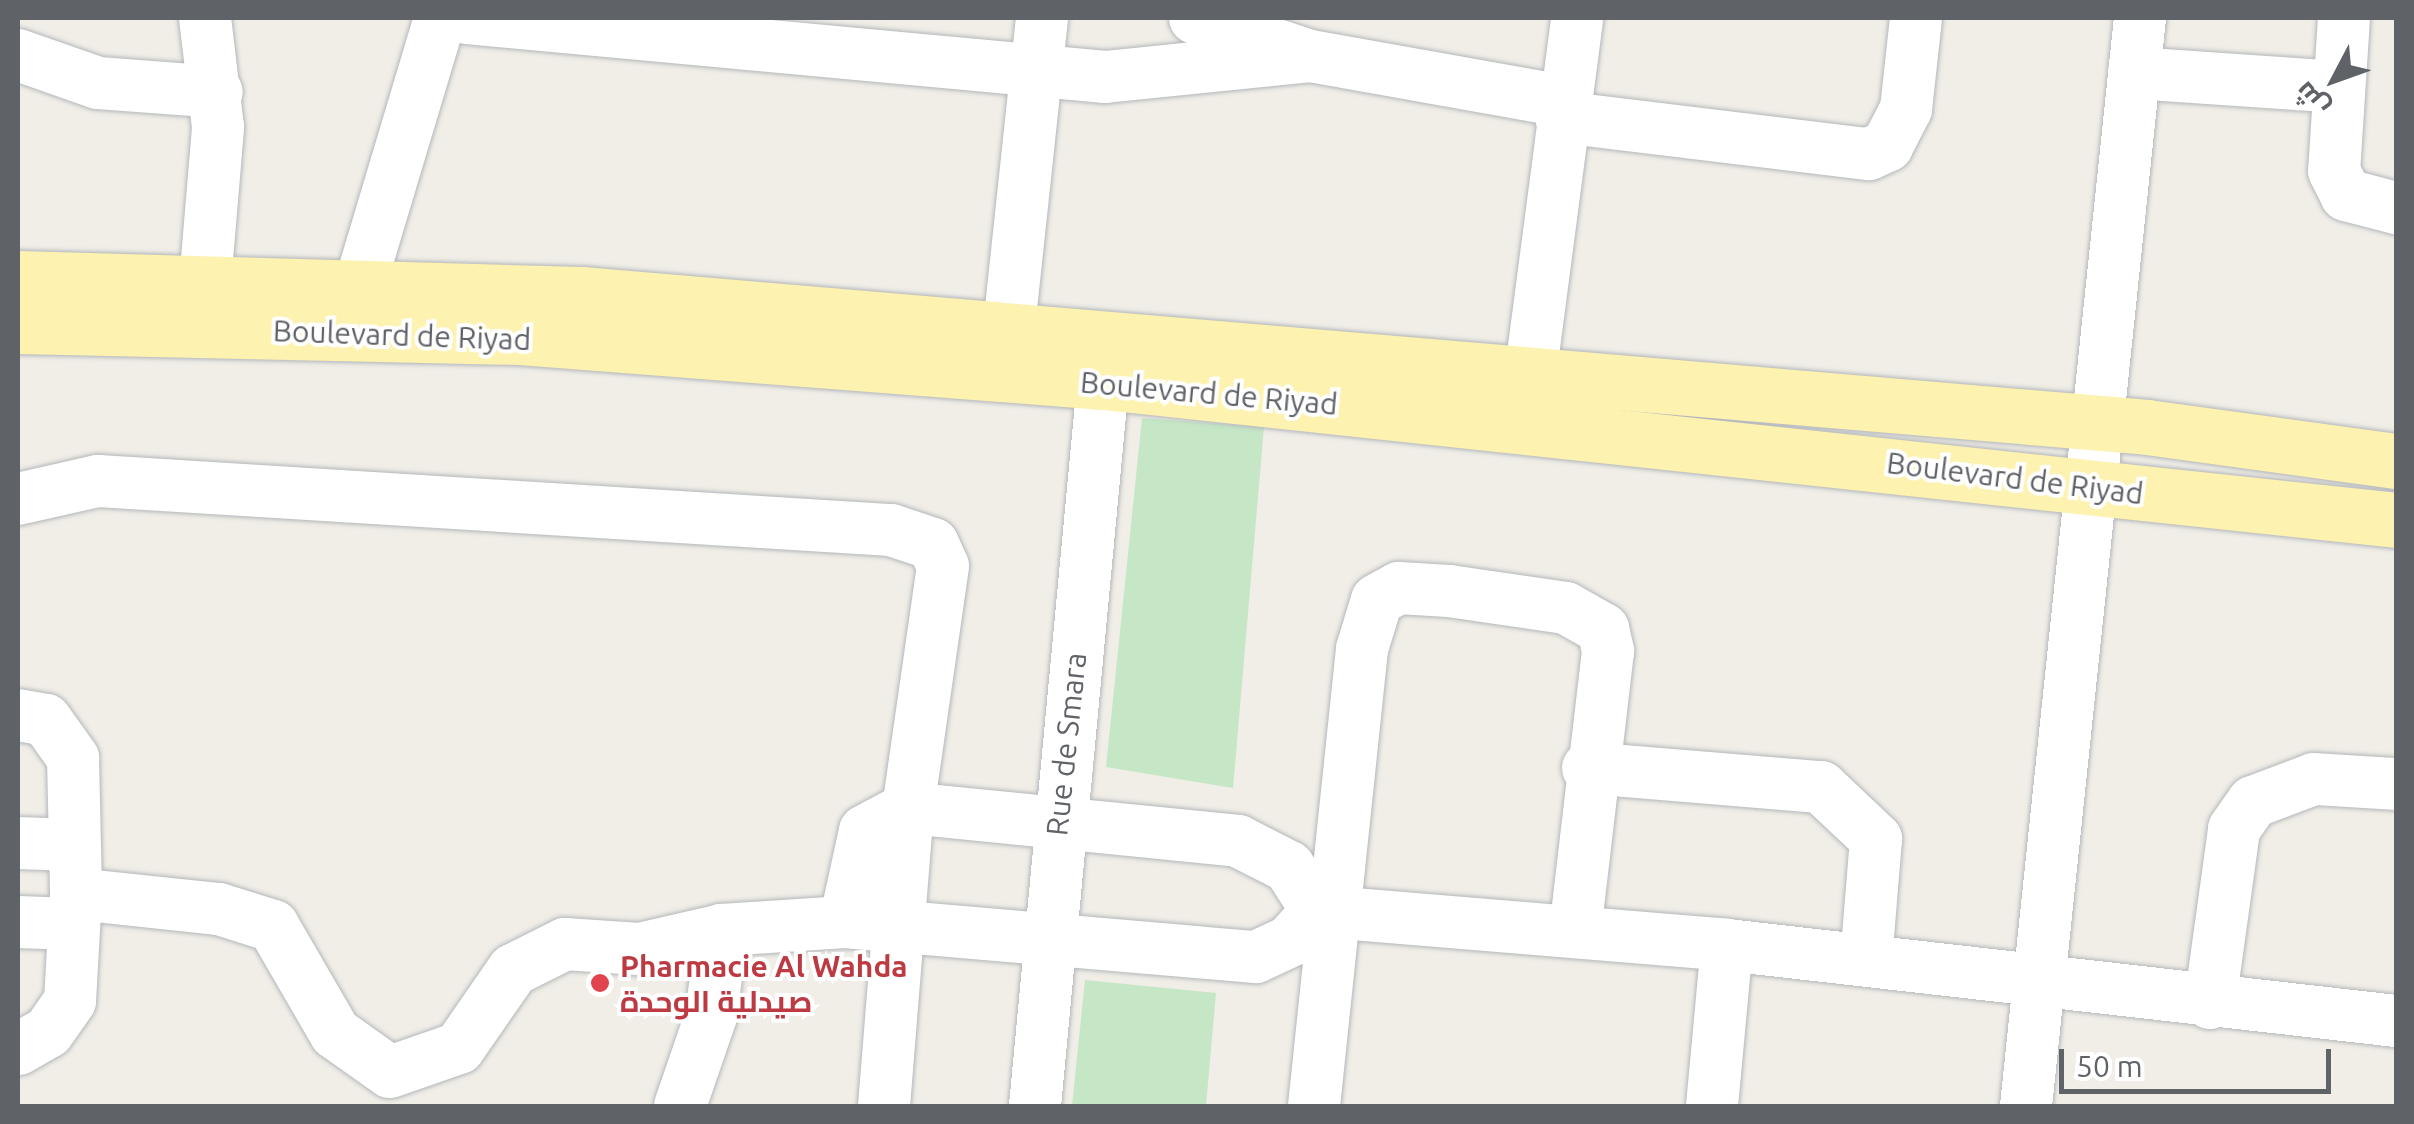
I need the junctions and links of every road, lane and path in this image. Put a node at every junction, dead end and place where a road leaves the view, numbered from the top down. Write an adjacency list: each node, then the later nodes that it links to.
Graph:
1 (205, 18): 15 (street)
2 (440, 18): 20 (street)
3 (468, 18): 12 (street)
4 (1042, 18): 12 (street)
5 (1195, 18): 10 (street)
6 (1577, 18): 16 (street)
7 (1916, 18): 16 (street)
8 (2140, 18): 13 (street)
9 (2344, 18): 14 (street)
10 (1284, 39): 12 (street); 16 (street)
11 (18, 55): 15 (street)
12 (1036, 72): 22 (street)
13 (2134, 74): 14 (street); 25 (street)
14 (2338, 87): 17 (street)
15 (218, 92): 19 (street)
16 (1562, 109): 23 (street)
17 (2396, 208)
18 (18, 278): 19 (main road, Boulevard de Riyad)
19 (205, 284): 20 (main road, Boulevard de Riyad)
20 (360, 285): 22 (main road, Boulevard de Riyad)
21 (18, 326): 24 (main road, Boulevard de Riyad)
22 (1009, 327): 23 (main road, Boulevard de Riyad)
23 (1530, 378): 25 (main road, Boulevard de Riyad)
24 (1103, 382): 27 (main road, Boulevard de Riyad); 34 (street, Rue de Smara)
25 (2098, 424): 26 (main road, Boulevard de Riyad); 27 (street)
26 (2396, 461)
27 (2090, 487): 29 (main road, Boulevard de Riyad); 46 (street)
28 (18, 500): 33 (street)
29 (2396, 520)
30 (18, 715): 36 (street)
31 (1588, 768): 37 (street); 42 (street); 45 (street)
32 (2396, 784): 47 (street)
33 (908, 808): 34 (street); 39 (street); 40 (street)
34 (1057, 824): 37 (street); 44 (street, Rue de Smara)
35 (18, 843): 36 (street)
36 (74, 888): 38 (street); 49 (street); 50 (street)
37 (1326, 912): 42 (street); 44 (street); 54 (street)
38 (18, 922)
39 (845, 922): 40 (street); 41 (street)
40 (899, 929): 44 (street); 52 (street)
41 (722, 930): 50 (street); 51 (street)
42 (1574, 932): 43 (street)
43 (1727, 945): 45 (street); 55 (street)
44 (1045, 946): 53 (street, Rue de Smara)
45 (1866, 960): 46 (street)
46 (2039, 986): 47 (street); 56 (street)
47 (2210, 1003): 48 (street)
48 (2396, 1021)
49 (18, 1049)
50 (388, 1089)
51 (680, 1106)
52 (884, 1106)
53 (1034, 1106)
54 (1314, 1106)
55 (1712, 1106)
56 (2026, 1106)

